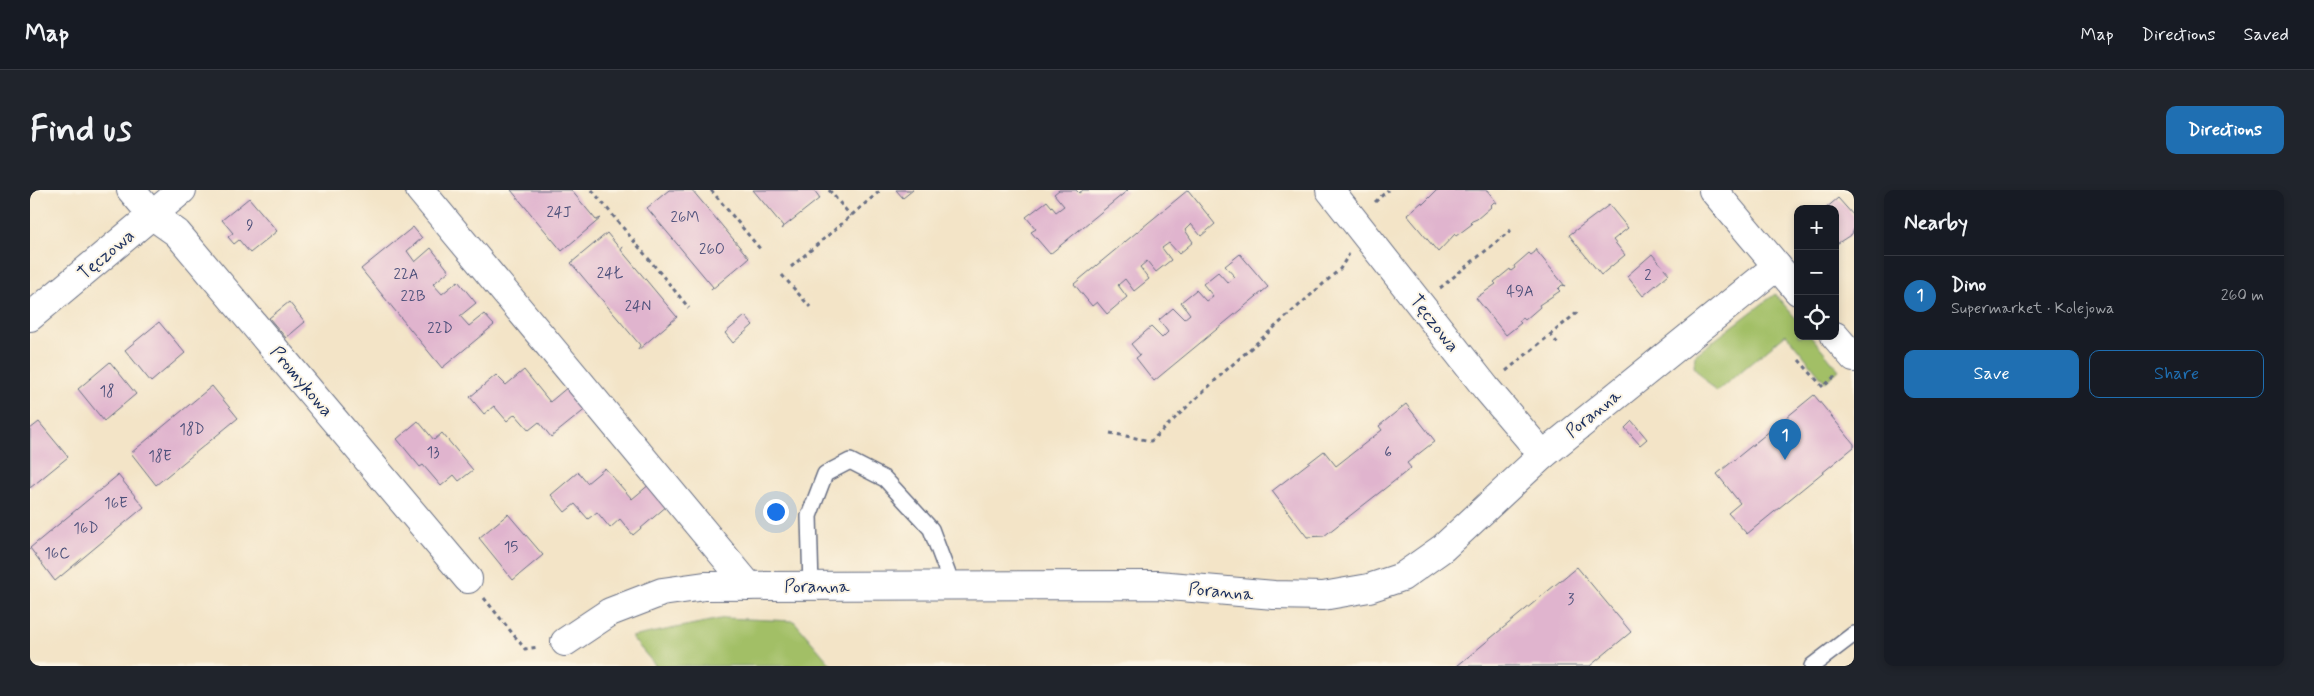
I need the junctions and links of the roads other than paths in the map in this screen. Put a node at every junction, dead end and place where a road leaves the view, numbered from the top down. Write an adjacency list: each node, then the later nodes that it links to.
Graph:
1 (132, 190): 6 (street, Promykowa)
2 (182, 190): 6 (street, Tęczowa)
3 (420, 190): 15 (street)
4 (1330, 190): 12 (street, Tęczowa)
5 (1713, 190): 7 (street)
6 (153, 216): 9 (street, Tęczowa); 13 (street, Promykowa)
7 (1777, 266): 8 (street); 12 (street, Poranna)
8 (1794, 286)
9 (30, 317)
10 (1836, 340): 11 (street)
11 (1845, 367)
12 (1543, 455): 14 (street, Poranna)
13 (468, 578)
14 (952, 585): 16 (street, Poranna); 16 (lane)
15 (749, 586): 16 (street, Poranna); 18 (street, Poranna)
16 (812, 587)
17 (1854, 634): 19 (lane)
18 (565, 642)
19 (1812, 666)

